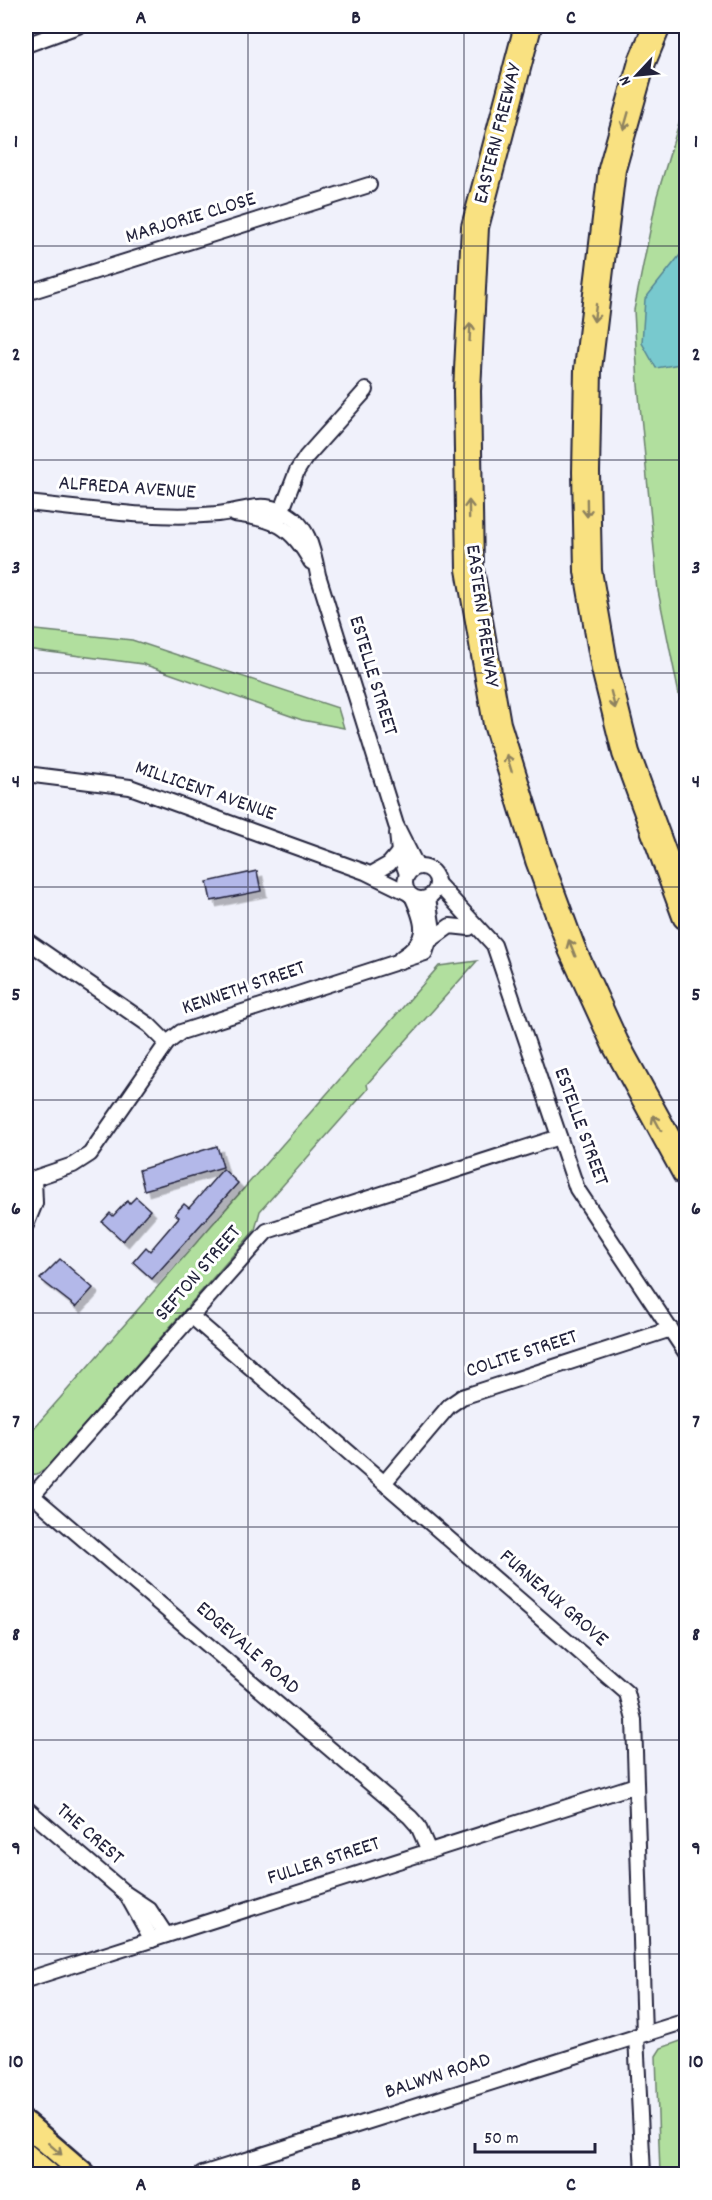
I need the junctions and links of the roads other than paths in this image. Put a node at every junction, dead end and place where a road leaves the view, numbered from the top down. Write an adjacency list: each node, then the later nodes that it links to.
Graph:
1 (78, 26): 4 (street)
2 (528, 26): 25 (highway, EASTERN FREEWAY, one-way to 2)
3 (657, 26): 17 (highway, one-way to 17)
4 (26, 45)
5 (369, 185): 6 (street, MARJORIE CLOSE)
6 (26, 293)
7 (366, 390): 9 (street)
8 (26, 503): 9 (street, ALFREDA AVENUE)
9 (279, 517): 11 (street, ESTELLE STREET)
10 (26, 774): 13 (street, MILLICENT AVENUE)
11 (396, 825): 12 (street, ESTELLE STREET); 14 (street, ESTELLE STREET)
12 (399, 852): 13 (street); 14 (street, ESTELLE STREET)
13 (369, 873): 14 (street, MILLICENT AVENUE); 16 (street, MILLICENT AVENUE)
14 (410, 873): 15 (street); 16 (street)
15 (432, 893): 16 (street); 18 (street, ESTELLE STREET); 19 (street); 22 (street, ESTELLE STREET)
16 (411, 895): 21 (street, KENNETH STREET)
17 (687, 916)
18 (469, 928): 19 (street); 22 (street, ESTELLE STREET)
19 (432, 939): 21 (street, KENNETH STREET)
20 (26, 940): 23 (street)
21 (396, 960): 23 (street, KENNETH STREET)
22 (501, 962): 24 (street, ESTELLE STREET)
23 (167, 1043): 26 (street, KENNETH STREET)
24 (559, 1137): 28 (street, SEFTON STREET); 29 (street, ESTELLE STREET)
25 (687, 1173)
26 (30, 1180): 27 (street)
27 (26, 1225)
28 (191, 1316): 31 (street, FURNEAUX GROVE); 32 (street, SEFTON STREET)
29 (671, 1329): 30 (street, ESTELLE STREET); 31 (street, COLITE STREET)
30 (687, 1353)
31 (384, 1483): 33 (street, FURNEAUX GROVE)
32 (29, 1492): 35 (street, EDGEVALE ROAD)
33 (636, 1785): 35 (street, FULLER STREET); 39 (street, FURNEAUX GROVE)
34 (26, 1808): 36 (street, THE CREST)
35 (429, 1851): 36 (street, FULLER STREET)
36 (159, 1938): 37 (street, FULLER STREET)
37 (26, 1980)
38 (687, 2021): 39 (street, BALWYN ROAD)
39 (640, 2035): 44 (street, BALWYN ROAD); 45 (street, FURNEAUX GROVE)
40 (26, 2124): 43 (main road, one-way to 43)
41 (26, 2154): 42 (main road)
42 (48, 2175)
43 (84, 2175)
44 (202, 2175)
45 (643, 2175)

